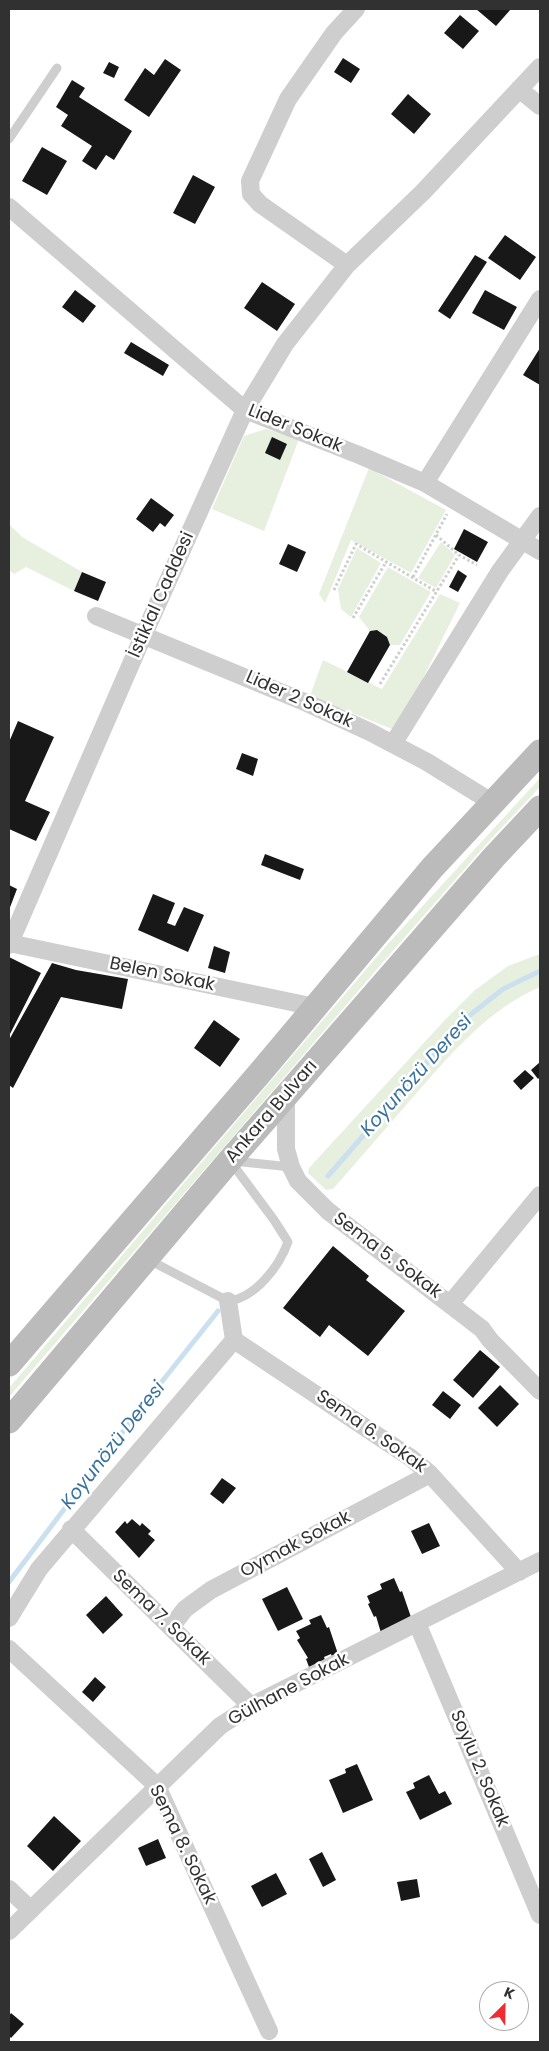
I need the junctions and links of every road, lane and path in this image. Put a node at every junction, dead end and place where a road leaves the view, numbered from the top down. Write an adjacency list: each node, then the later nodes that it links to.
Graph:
1 (356, 9): 8 (street)
2 (540, 67): 4 (street, İstiklal Caddesi)
3 (57, 68): 6 (lane)
4 (519, 89): 5 (street); 8 (street, İstiklal Caddesi)
5 (540, 106)
6 (9, 139)
7 (9, 207): 10 (street, Lider Sokak)
8 (347, 265): 10 (street, İstiklal Caddesi)
9 (540, 299): 11 (street)
10 (245, 410): 11 (street, Lider Sokak); 25 (street, İstiklal Caddesi)
11 (425, 483): 12 (street, Lider Sokak)
12 (454, 500): 14 (path); 15 (street, Lider Sokak)
13 (540, 516): 15 (street)
14 (436, 535): 17 (path); 20 (path)
15 (524, 540): 16 (street, Lider Sokak); 27 (street)
16 (540, 551)
17 (459, 555): 19 (path); 22 (path)
18 (386, 562): 20 (path); 21 (path); 24 (path)
19 (477, 565)
20 (413, 578): 22 (path)
21 (334, 590)
22 (437, 592): 26 (path)
23 (96, 616): 25 (street, Lider 2 Sokak)
24 (353, 618)
25 (144, 634): 27 (street, Lider 2 Sokak); 31 (street, İstiklal Caddesi)
26 (380, 684)
27 (393, 744): 29 (street, Lider 2 Sokak)
28 (540, 752): 29 (main road, Ankara Bulvarı)
29 (493, 803): 32 (main road, Ankara Bulvarı)
30 (539, 812): 33 (main road, Ankara Bulvarı)
31 (9, 944): 32 (street, Belen Sokak)
32 (315, 1007): 41 (main road, Ankara Bulvarı)
33 (286, 1096): 34 (main road, Ankara Bulvarı); 35 (street, Sema 5. Sokak)
34 (230, 1160): 35 (lane); 37 (main road, Ankara Bulvarı); 38 (lane)
35 (291, 1167): 39 (street, Sema 5. Sokak)
36 (540, 1195): 39 (street)
37 (146, 1258): 38 (lane); 43 (main road, Ankara Bulvarı)
38 (228, 1301): 40 (street)
39 (450, 1304): 42 (street, Sema 5. Sokak)
40 (234, 1340): 44 (street, Sema 6. Sokak); 45 (street)
41 (13, 1352)
42 (540, 1391)
43 (9, 1421)
44 (430, 1474): 47 (street, Sema 6. Sokak); 50 (street, Oymak Sokak)
45 (71, 1529): 48 (street); 50 (street, Sema 7. Sokak)
46 (540, 1561): 47 (street, Gülhane Sokak)
47 (519, 1572): 49 (street, Gülhane Sokak)
48 (9, 1618)
49 (418, 1623): 52 (street, Gülhane Sokak); 55 (street, Soylu 2. Sokak)
50 (172, 1628): 52 (street, Sema 7. Sokak)
51 (9, 1649): 53 (street, Sema 8. Sokak)
52 (252, 1706): 53 (street, Gülhane Sokak)
53 (157, 1786): 56 (street, Gülhane Sokak); 58 (street, Sema 8. Sokak)
54 (9, 1889): 56 (street)
55 (538, 1906)
56 (31, 1910): 57 (street, Gülhane Sokak)
57 (9, 1931)
58 (269, 2031)

